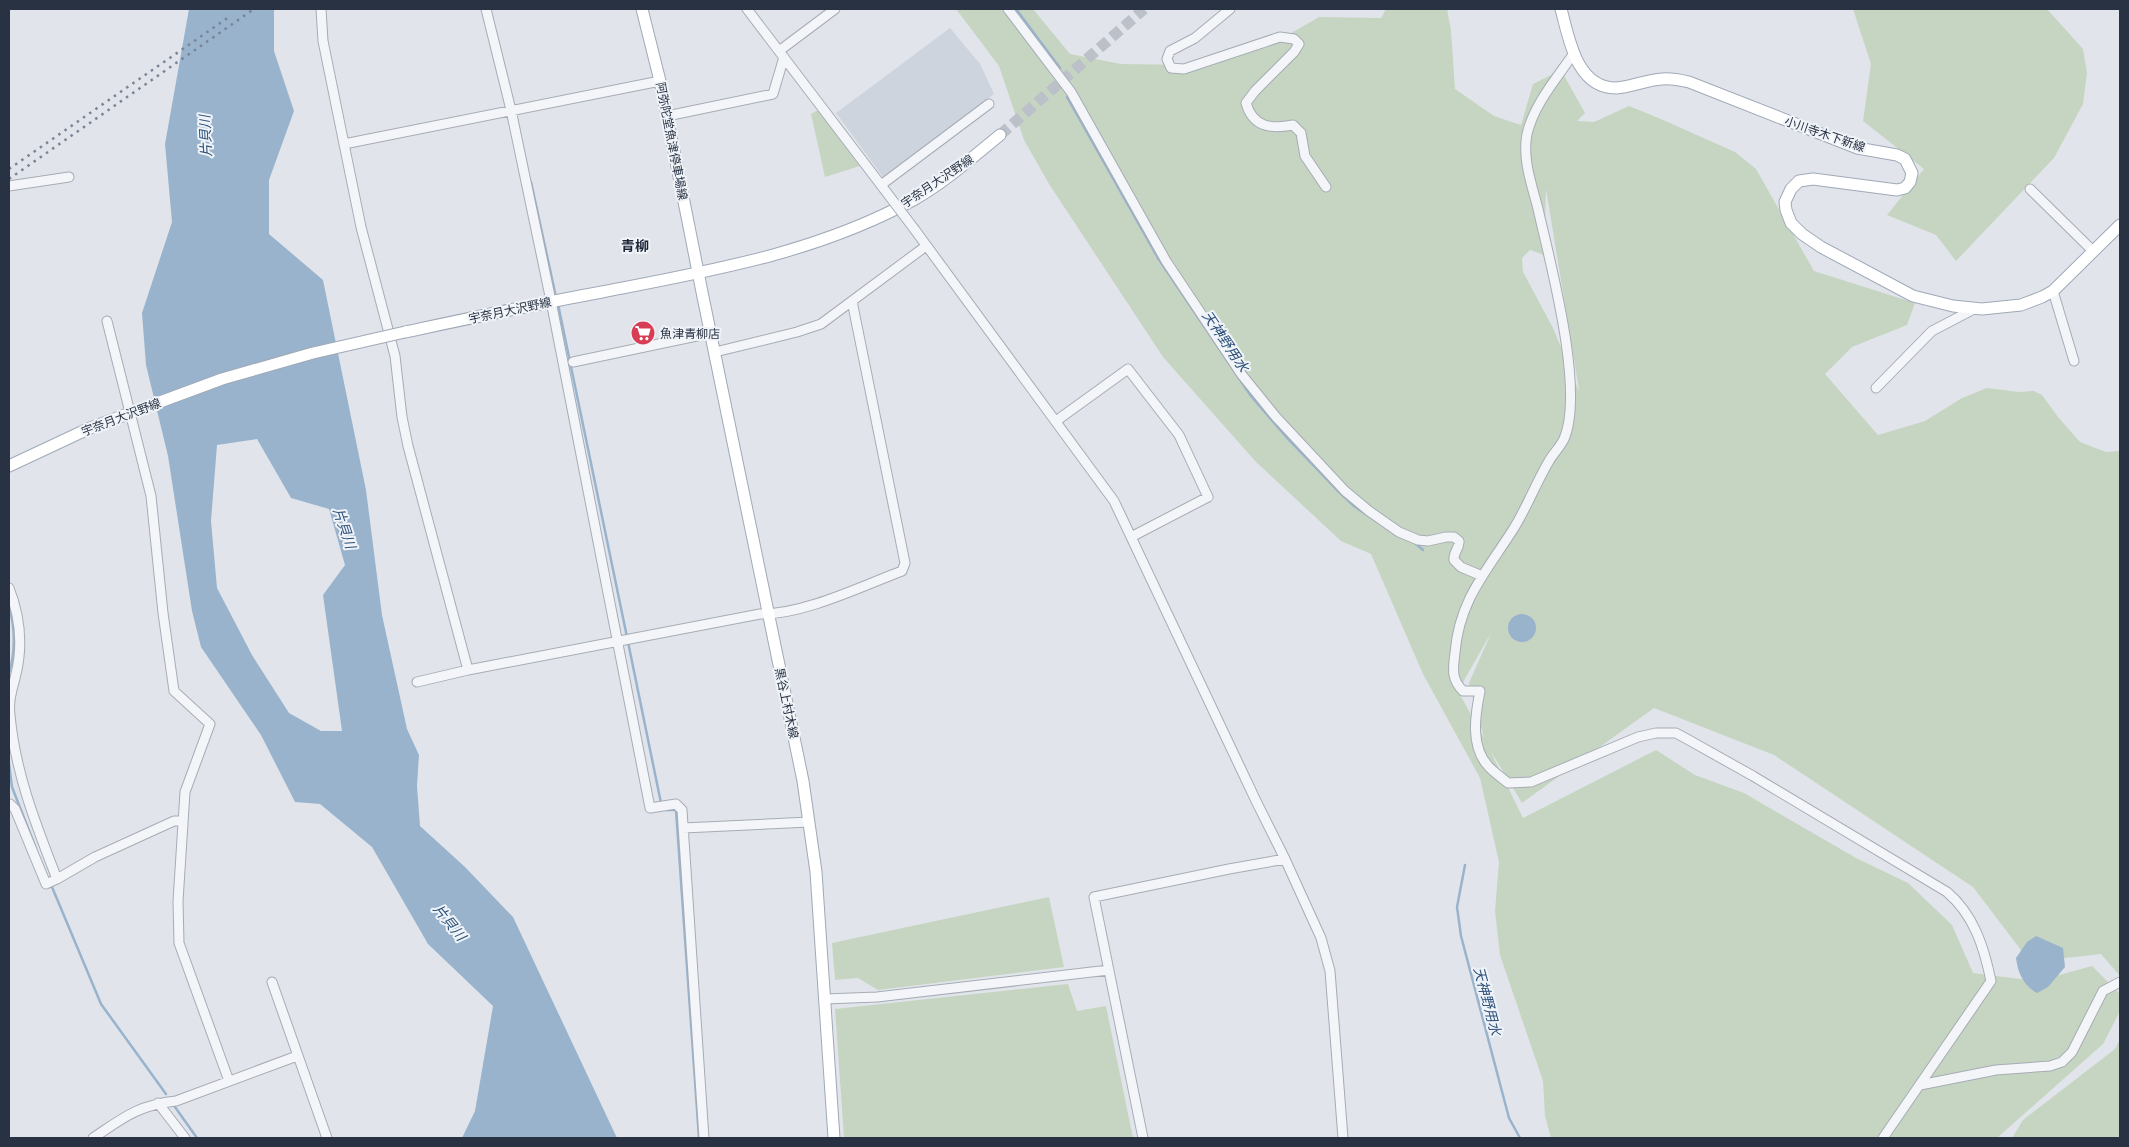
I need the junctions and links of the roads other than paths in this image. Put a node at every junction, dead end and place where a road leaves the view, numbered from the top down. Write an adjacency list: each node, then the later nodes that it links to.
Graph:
1 (320, 9): 16 (street)
2 (486, 9): 13 (street)
3 (642, 9): 11 (main road, 阿弥陀堂魚津停車場線)
4 (747, 9): 10 (street)
5 (835, 9): 10 (street)
6 (1008, 9): 40 (street)
7 (1230, 9): 20 (street)
8 (1560, 9): 9 (main road, 小川寺木下新線)
9 (1574, 53): 29 (main road, 小川寺木下新線); 40 (street)
10 (782, 54): 14 (street); 19 (street)
11 (660, 81): 13 (street); 14 (main road, 阿弥陀堂魚津停車場線)
12 (989, 104): 19 (street)
13 (511, 110): 16 (street); 27 (street)
14 (667, 116): 25 (main road, 阿弥陀堂魚津停車場線)
15 (1000, 135): 25 (main road, 宇奈月大沢野線)
16 (344, 144): 44 (street)
17 (68, 177): 18 (street)
18 (9, 186)
19 (882, 187): 23 (street, bridge)
20 (1326, 187)
21 (2030, 189): 24 (street)
22 (2120, 225): 24 (main road, 小川寺木下新線)
23 (926, 246): 28 (street); 37 (street)
24 (2093, 251): 26 (main road, 小川寺木下新線)
25 (698, 273): 27 (main road, 宇奈月大沢野線); 31 (main road, 黒谷上村木線)
26 (2054, 291): 29 (main road, 小川寺木下新線); 33 (street)
27 (551, 301): 36 (main road, 宇奈月大沢野線, bridge); 43 (street)
28 (852, 301): 32 (street); 42 (street)
29 (1976, 308): 35 (street)
30 (107, 321): 36 (street)
31 (711, 333): 32 (main road, 黒谷上村木線); 34 (street)
32 (715, 352): 42 (main road, 黒谷上村木線)
33 (2074, 361)
34 (573, 362)
35 (1876, 388)
36 (136, 411): 38 (main road, 宇奈月大沢野線); 47 (street)
37 (1056, 421): 39 (street); 39 (street)
38 (9, 466)
39 (1130, 537): 50 (street)
40 (1482, 576): 58 (street)
41 (9, 588): 51 (street)
42 (768, 614): 43 (street); 48 (main road, 黒谷上村木線)
43 (618, 642): 44 (street); 49 (street)
44 (468, 670): 45 (street)
45 (417, 682)
46 (9, 805): 51 (street)
47 (183, 821): 51 (street); 57 (street)
48 (809, 822): 49 (street); 55 (main road, 黒谷上村木線)
49 (683, 828): 63 (street)
50 (1286, 859): 52 (street); 66 (street)
51 (57, 879)
52 (1109, 970): 55 (street); 65 (street)
53 (272, 982): 56 (street)
54 (2120, 982): 58 (street)
55 (825, 999): 64 (main road, 黒谷上村木線)
56 (297, 1056): 57 (street); 62 (street)
57 (229, 1081): 59 (street)
58 (1920, 1086): 67 (street)
59 (158, 1103): 60 (street); 61 (street)
60 (92, 1138)
61 (185, 1138)
62 (327, 1138)
63 (704, 1138)
64 (834, 1138)
65 (1143, 1138)
66 (1343, 1138)
67 (1883, 1138)

